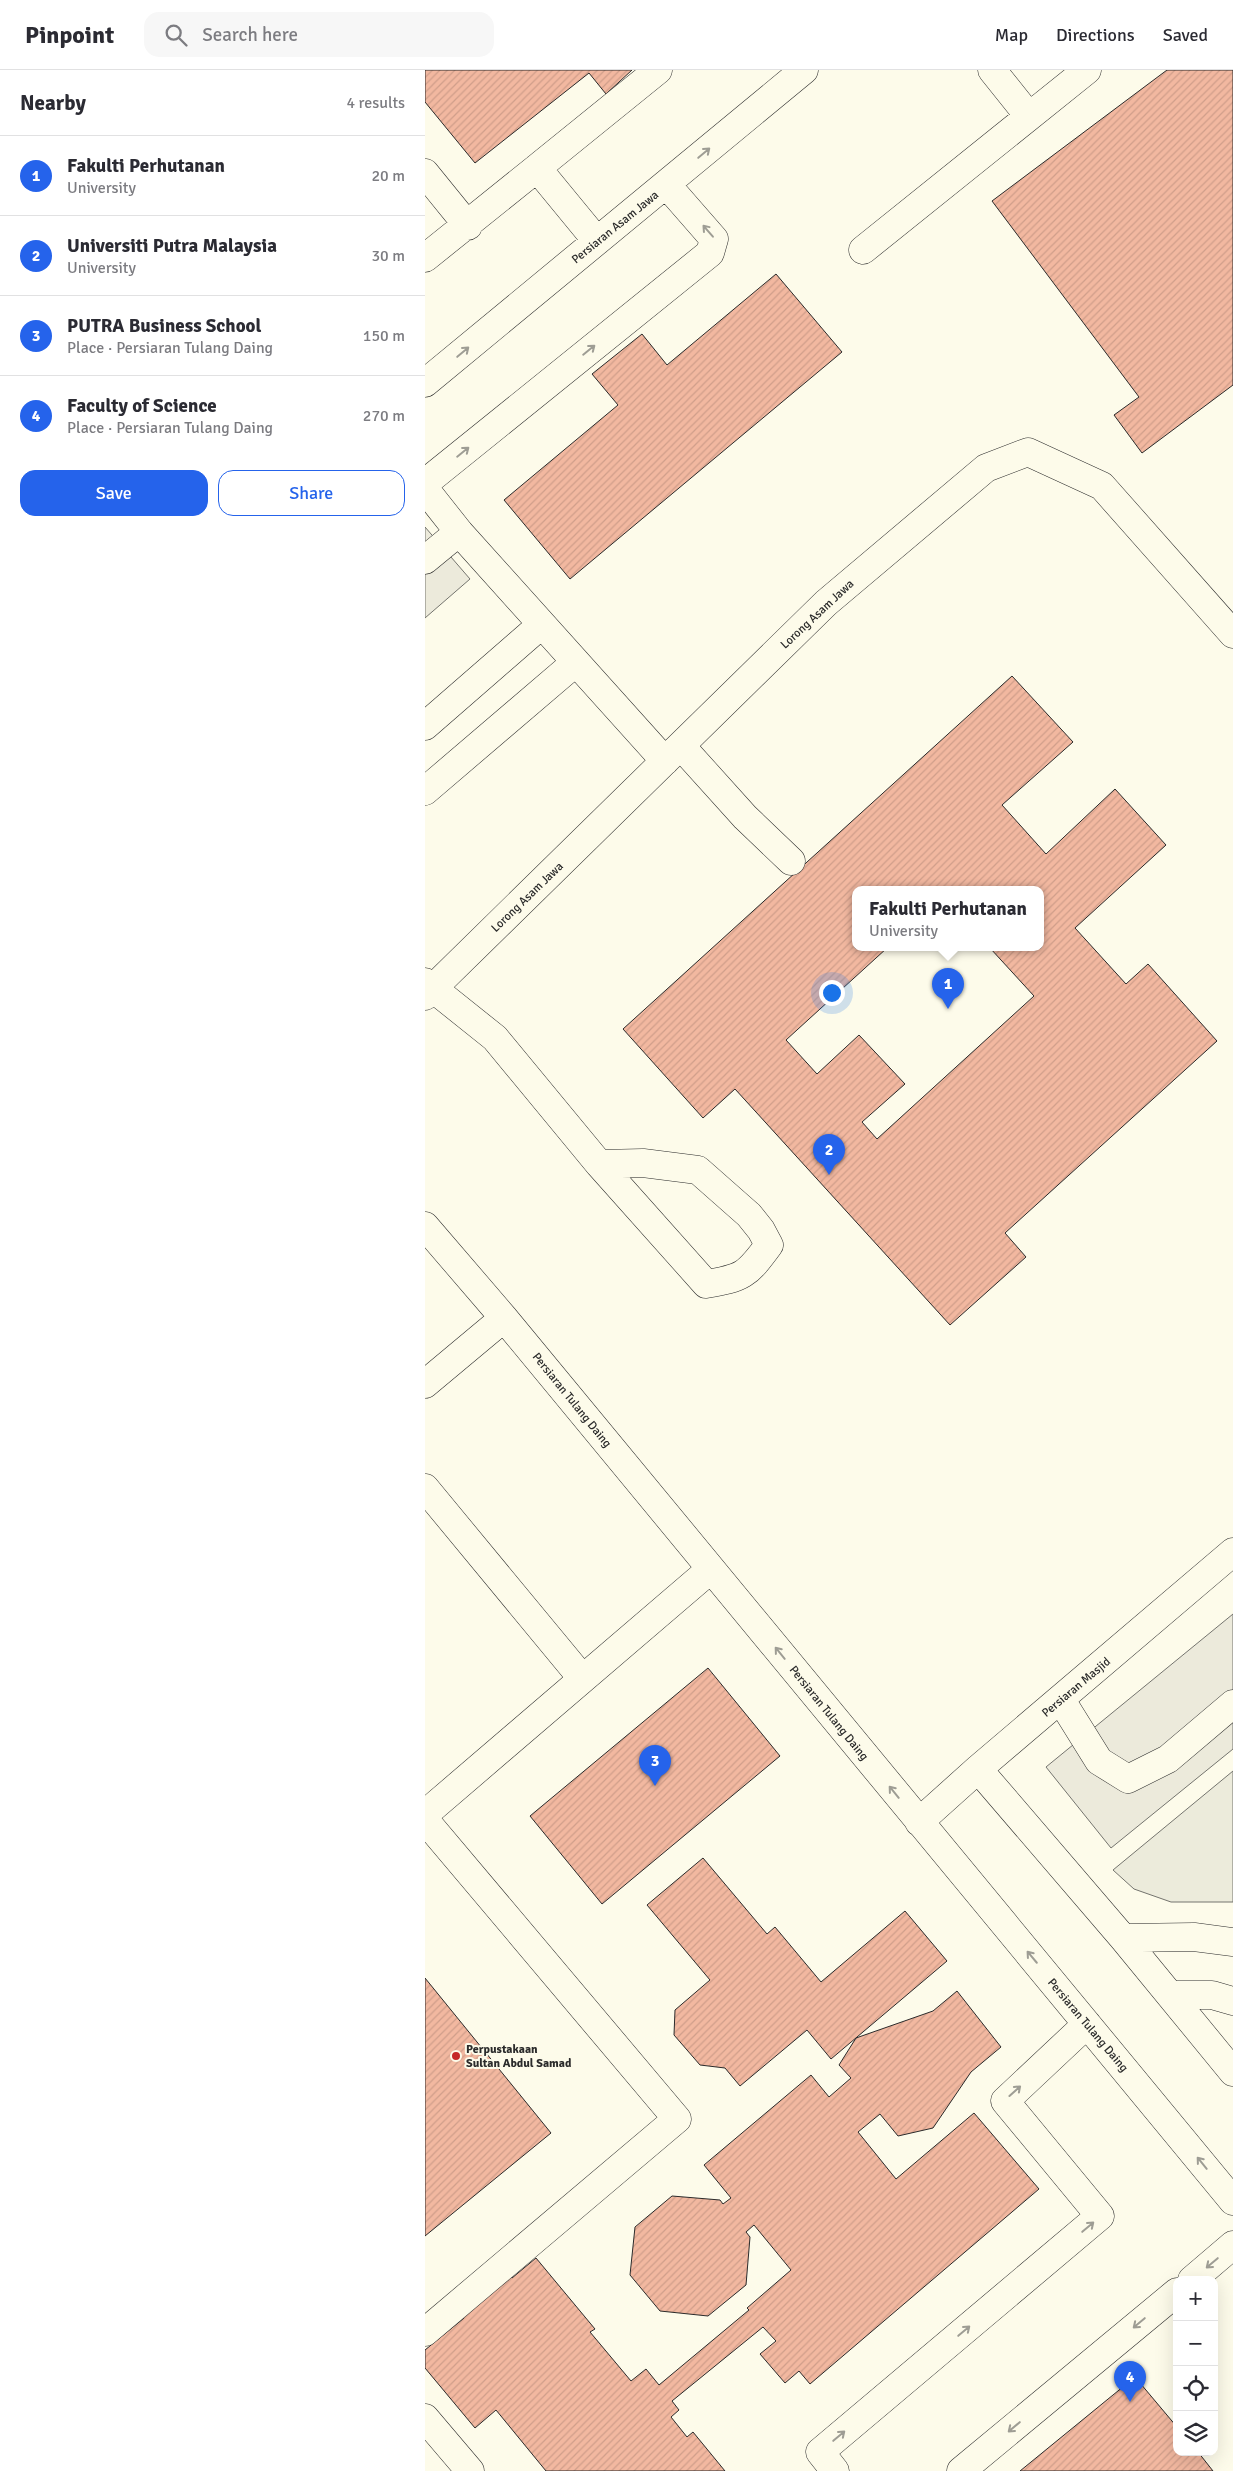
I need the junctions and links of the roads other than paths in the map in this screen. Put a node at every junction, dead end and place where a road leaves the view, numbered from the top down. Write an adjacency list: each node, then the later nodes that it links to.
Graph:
1 (658, 70): 6 (street)
2 (805, 70): 8 (street, Persiaran Asam Jawa, one-way to 2)
3 (992, 70): 5 (street)
4 (1087, 70): 5 (street)
5 (1028, 115): 11 (street)
6 (537, 168): 9 (street); 10 (street)
7 (425, 173): 9 (street)
8 (666, 184): 10 (street, Persiaran Asam Jawa); 14 (street, one-way to 8)
9 (468, 226): 12 (street)
10 (597, 241): 13 (street, Persiaran Asam Jawa, one-way to 10)
11 (863, 250)
12 (425, 258)
13 (425, 383)
14 (425, 483)
15 (425, 489): 16 (street)
16 (459, 532): 17 (street); 18 (street)
17 (425, 560)
18 (541, 625): 20 (street); 21 (street)
19 (1233, 634): 22 (street, Lorong Asam Jawa)
20 (576, 662): 22 (street); 23 (street)
21 (425, 726)
22 (673, 753): 24 (street); 25 (street, Lorong Asam Jawa)
23 (425, 791)
24 (791, 861)
25 (428, 989): 26 (street)
26 (599, 1164): 26 (street)
27 (425, 1226): 28 (street, Persiaran Tulang Daing)
28 (504, 1318): 29 (street); 32 (street, Persiaran Tulang Daing)
29 (425, 1384)
30 (425, 1488): 33 (street)
31 (1233, 1552): 34 (street, Persiaran Masjid)
32 (711, 1569): 33 (street); 39 (street, Persiaran Tulang Daing, one-way to 32)
33 (582, 1678): 37 (street)
34 (1061, 1700): 35 (street); 36 (street, Persiaran Masjid)
35 (1233, 1704)
36 (978, 1769): 39 (street, Persiaran Masjid); 40 (street)
37 (425, 1814)
38 (425, 1820): 50 (street)
39 (919, 1822): 44 (street, Persiaran Tulang Daing, one-way to 39)
40 (1123, 1938): 41 (street); 42 (street)
41 (1233, 1942)
42 (1170, 1995): 43 (street); 45 (street)
43 (1233, 2001)
44 (1087, 2024): 46 (street, Persiaran Tulang Daing, one-way to 44); 53 (street, one-way to 44)
45 (1233, 2072)
46 (1233, 2201)
47 (1233, 2246): 48 (street, one-way to 48)
48 (1197, 2276)
49 (1173, 2295): 54 (street, one-way to 54)
50 (425, 2332)
51 (425, 2418): 52 (street)
52 (470, 2471)
53 (835, 2471)
54 (961, 2471)

